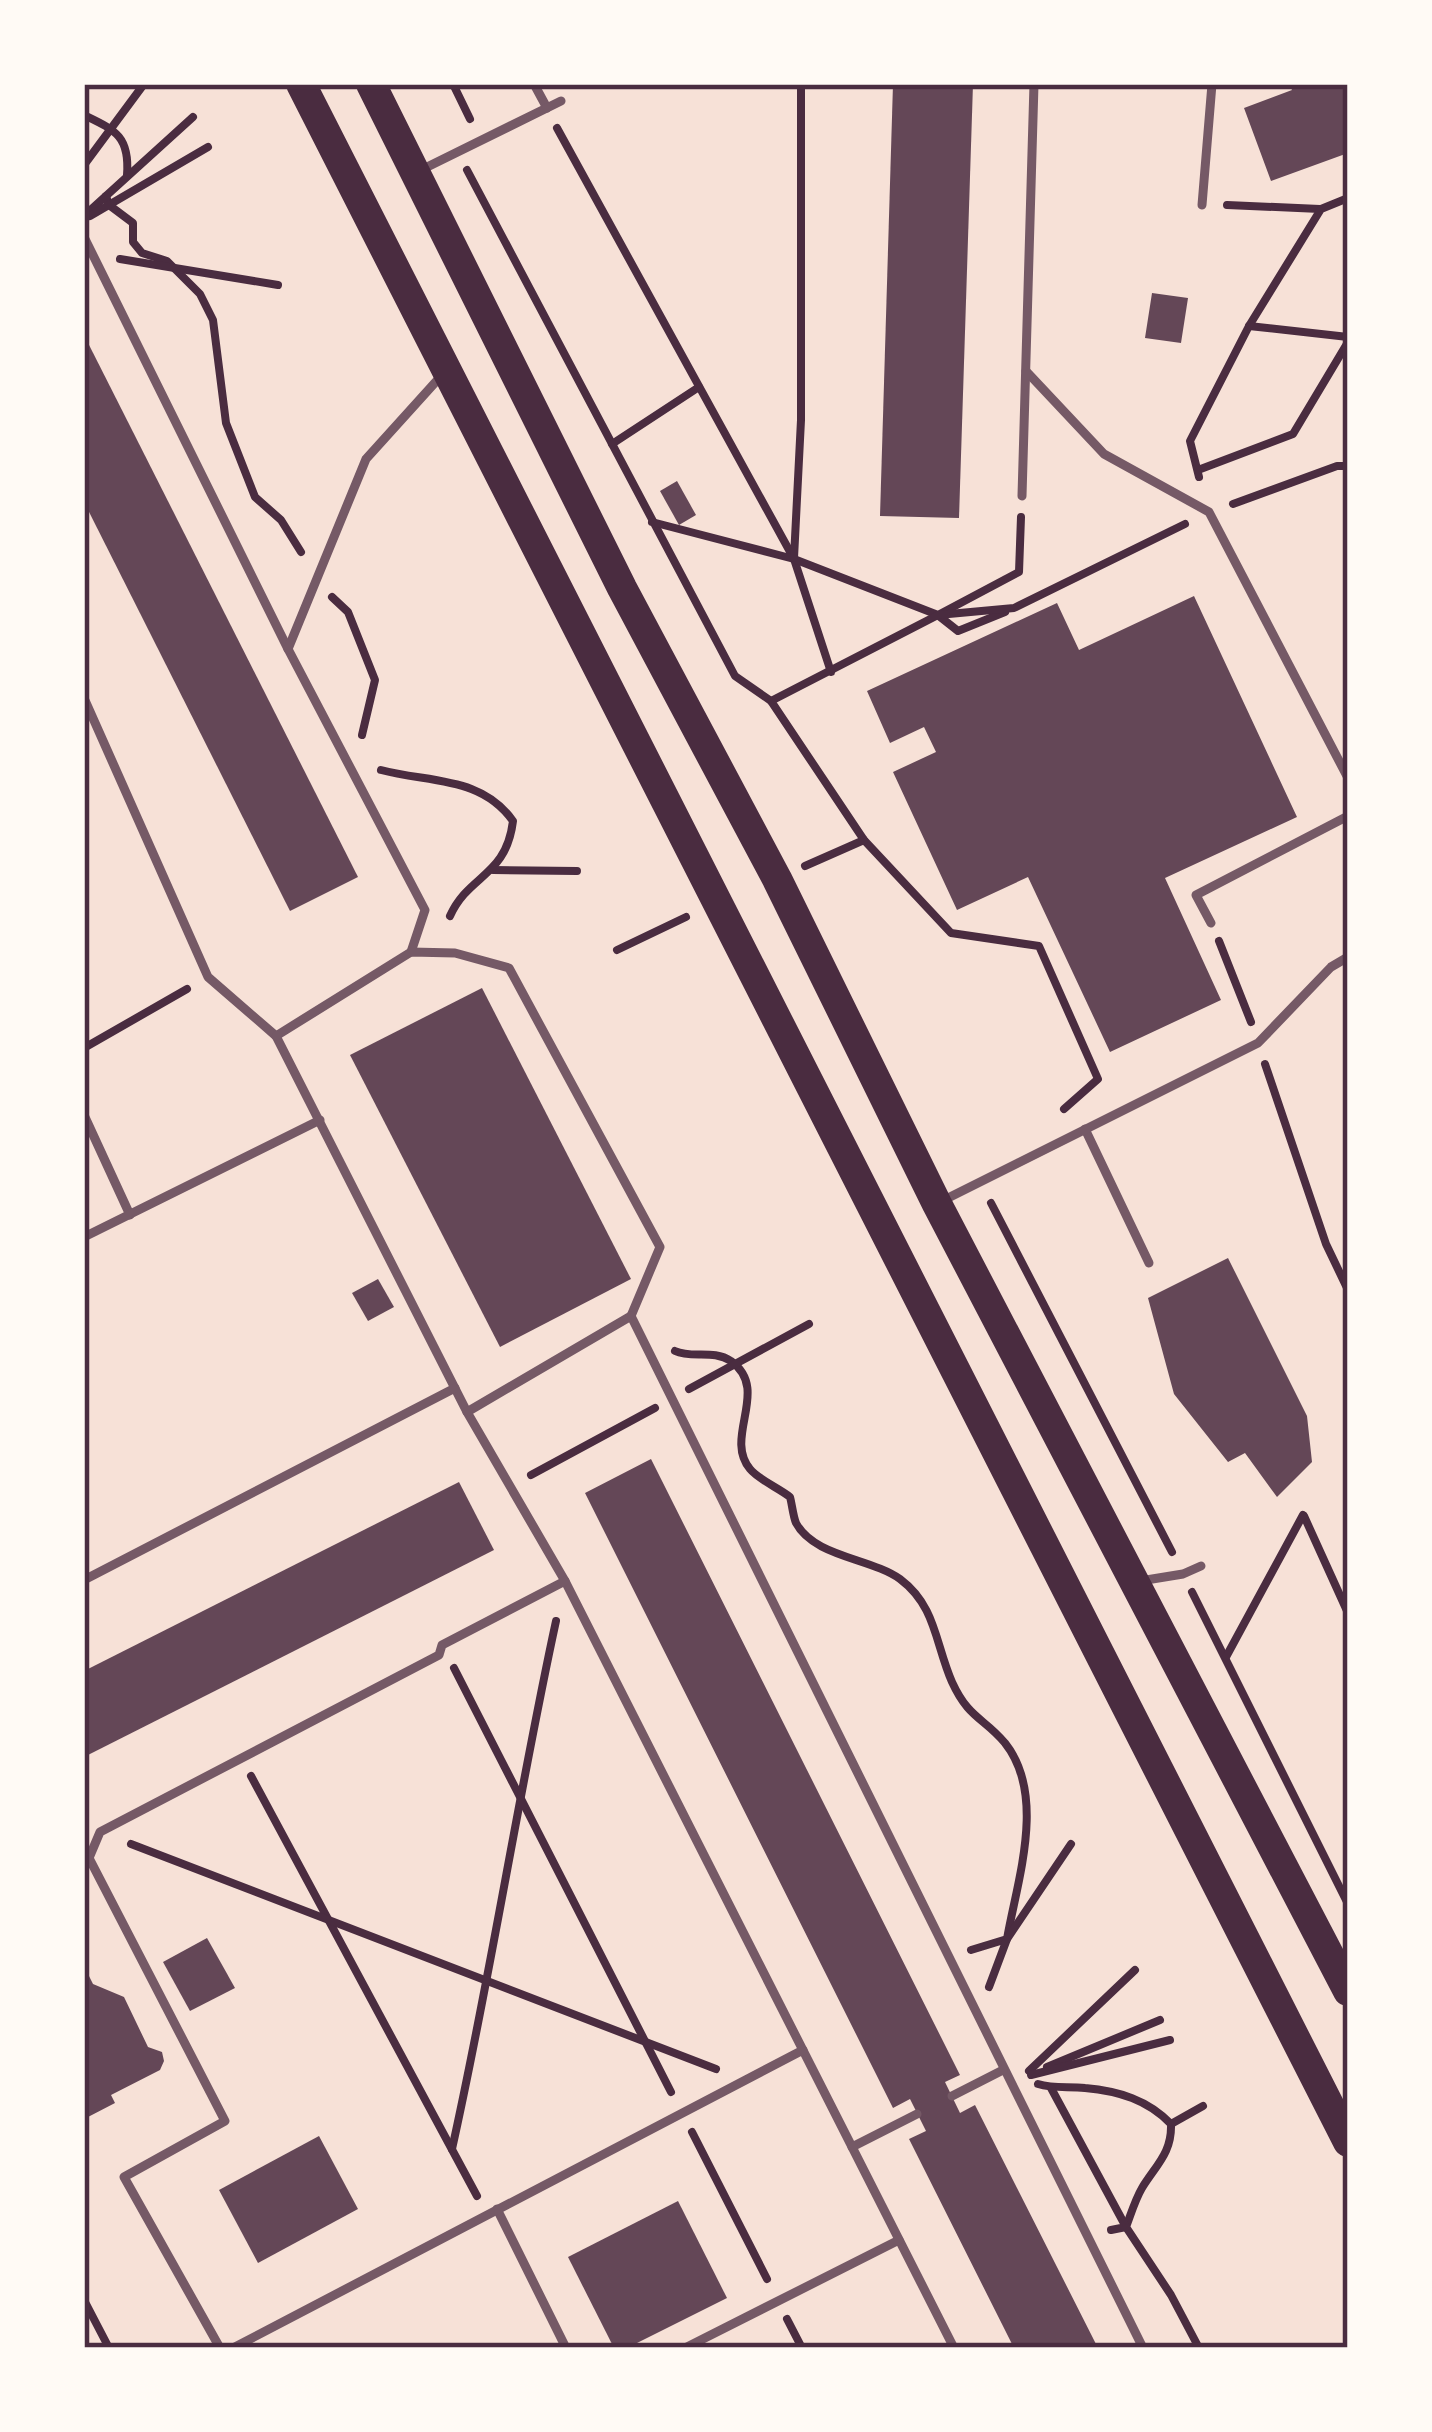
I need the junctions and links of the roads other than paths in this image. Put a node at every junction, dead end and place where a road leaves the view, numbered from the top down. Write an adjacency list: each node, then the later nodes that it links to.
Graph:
1 (302, 84): 12 (main road)
2 (371, 84): 8 (main road)
3 (534, 84): 7 (lane)
4 (1034, 84): 11 (lane)
5 (1211, 84): 9 (lane)
6 (561, 101): 7 (lane)
7 (547, 108): 8 (lane)
8 (417, 172): 25 (main road)
9 (1202, 205)
10 (84, 237): 14 (lane)
11 (1026, 371): 13 (lane); 16 (lane)
12 (445, 372): 14 (lane); 41 (main road)
13 (1022, 496)
14 (288, 650): 19 (lane)
15 (84, 698): 21 (lane)
16 (1348, 778)
17 (1348, 816): 18 (lane)
18 (1210, 923)
19 (411, 952): 21 (lane); 29 (lane)
20 (1348, 957): 24 (lane)
21 (276, 1036): 23 (lane)
22 (84, 1115): 26 (lane)
23 (320, 1120): 26 (lane); 30 (lane)
24 (1085, 1129): 25 (lane); 28 (lane)
25 (937, 1204): 35 (main road)
26 (130, 1215): 27 (lane)
27 (84, 1237)
28 (1149, 1263)
29 (631, 1316): 31 (lane); 38 (lane)
30 (455, 1388): 31 (lane); 33 (lane)
31 (467, 1412): 34 (lane)
32 (1201, 1566): 35 (lane)
33 (84, 1580)
34 (565, 1581): 37 (lane); 45 (lane)
35 (1135, 1582): 36 (main road)
36 (1348, 1991)
37 (803, 2050): 42 (lane); 43 (lane)
38 (1003, 2070): 39 (lane); 50 (lane)
39 (952, 2096)
40 (917, 2114): 42 (lane)
41 (1348, 2142)
42 (852, 2147): 44 (lane)
43 (492, 2212): 46 (lane); 47 (lane)
44 (899, 2240): 48 (lane); 49 (lane)
45 (220, 2348)
46 (233, 2348)
47 (566, 2348)
48 (685, 2348)
49 (954, 2348)
50 (1143, 2348)

